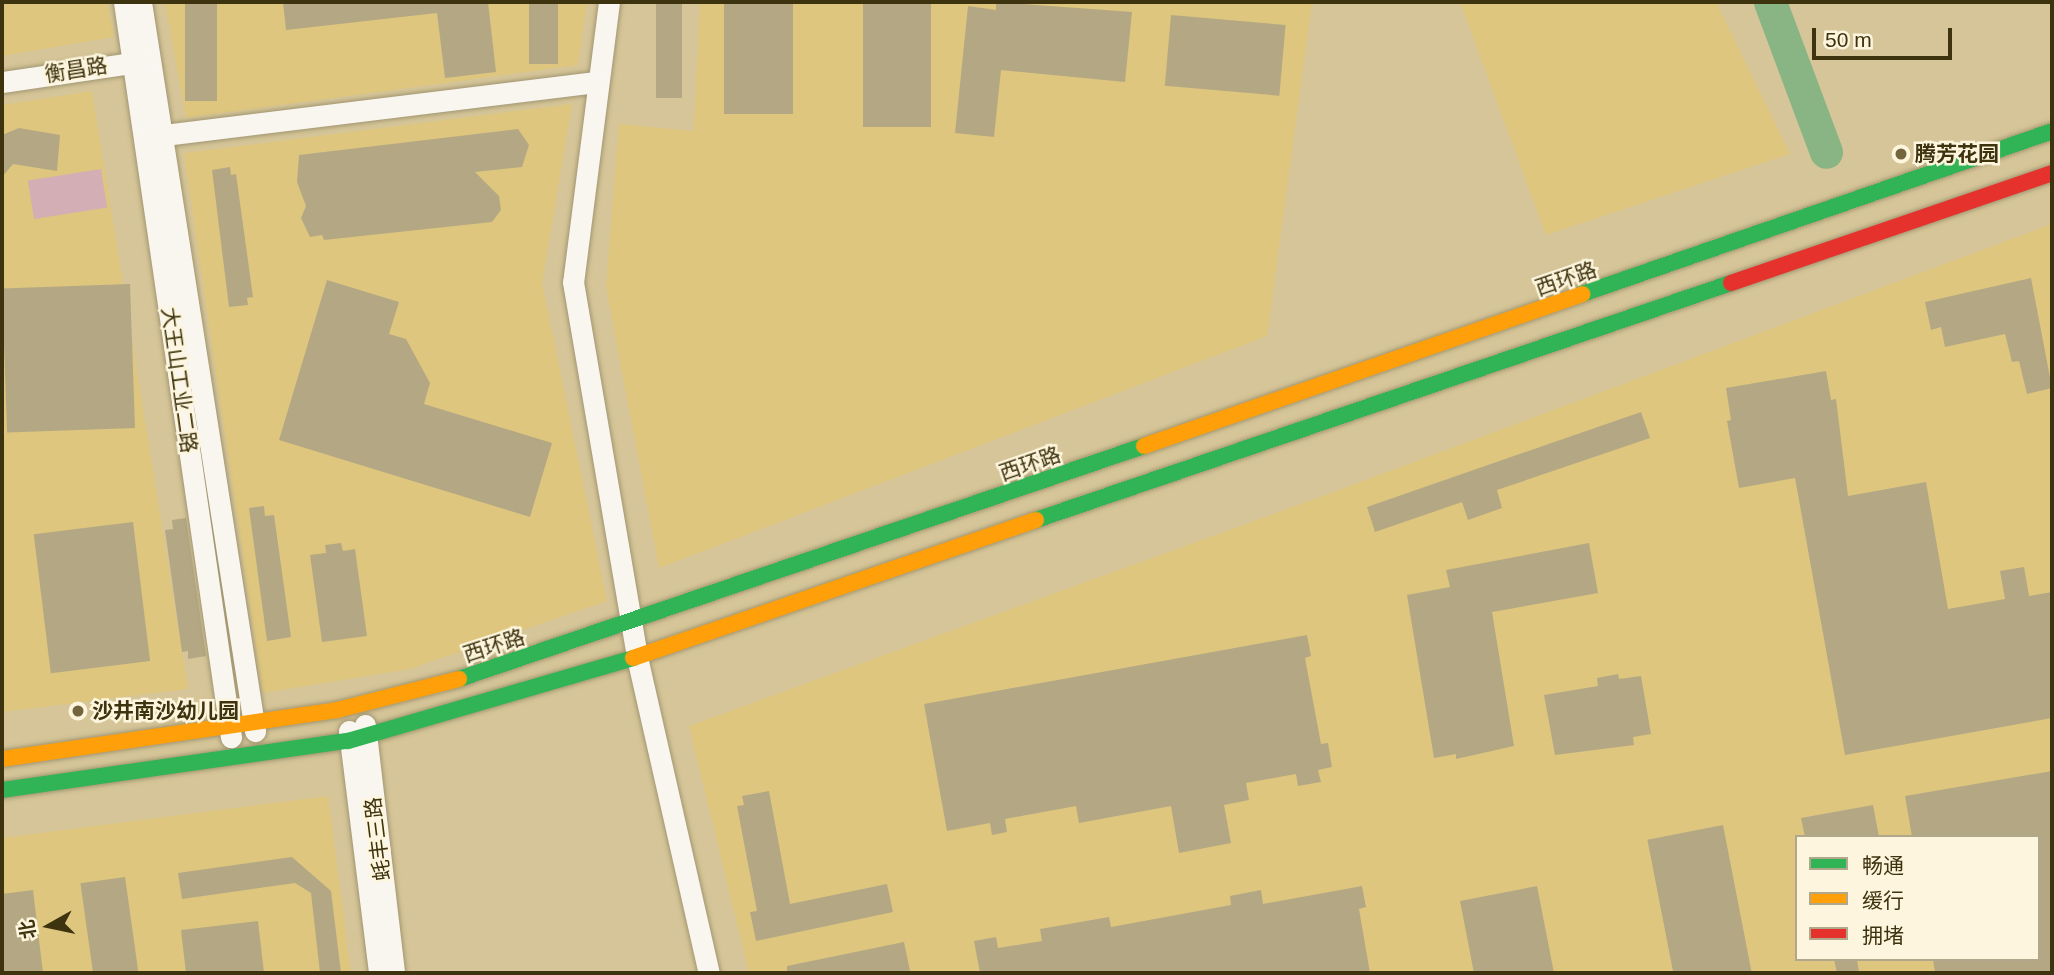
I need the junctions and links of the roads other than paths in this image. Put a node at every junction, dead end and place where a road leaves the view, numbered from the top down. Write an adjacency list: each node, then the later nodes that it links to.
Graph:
1 (124, 2): 4 (street, 大王山工业二路)
2 (141, 2): 4 (street, 大王山工业二路)
3 (609, 2): 6 (street)
4 (142, 61): 5 (street, 衡昌路); 8 (street, 大王山工业二路)
5 (2, 82)
6 (598, 82): 8 (street); 10 (street)
7 (2052, 131): 10 (main road, 西环路)
8 (153, 136): 13 (street, 大王山工业二路); 14 (street, 大王山工业二路)
9 (2052, 173): 11 (main road)
10 (631, 624): 11 (street); 12 (main road, 西环路)
11 (637, 657): 15 (main road); 22 (street)
12 (355, 706): 13 (main road, 西环路); 15 (street, 蚝丰三路)
13 (253, 723): 14 (main road, 西环路); 16 (street, 大王山工业二路)
14 (229, 727): 17 (street, 大王山工业二路); 18 (main road, 西环路)
15 (358, 738): 16 (main road); 20 (street, 蚝丰三路); 21 (street, 蚝丰三路)
16 (259, 754): 17 (main road)
17 (234, 758): 19 (main road)
18 (2, 760)
19 (2, 790)
20 (379, 973)
21 (394, 973)
22 (709, 973)

